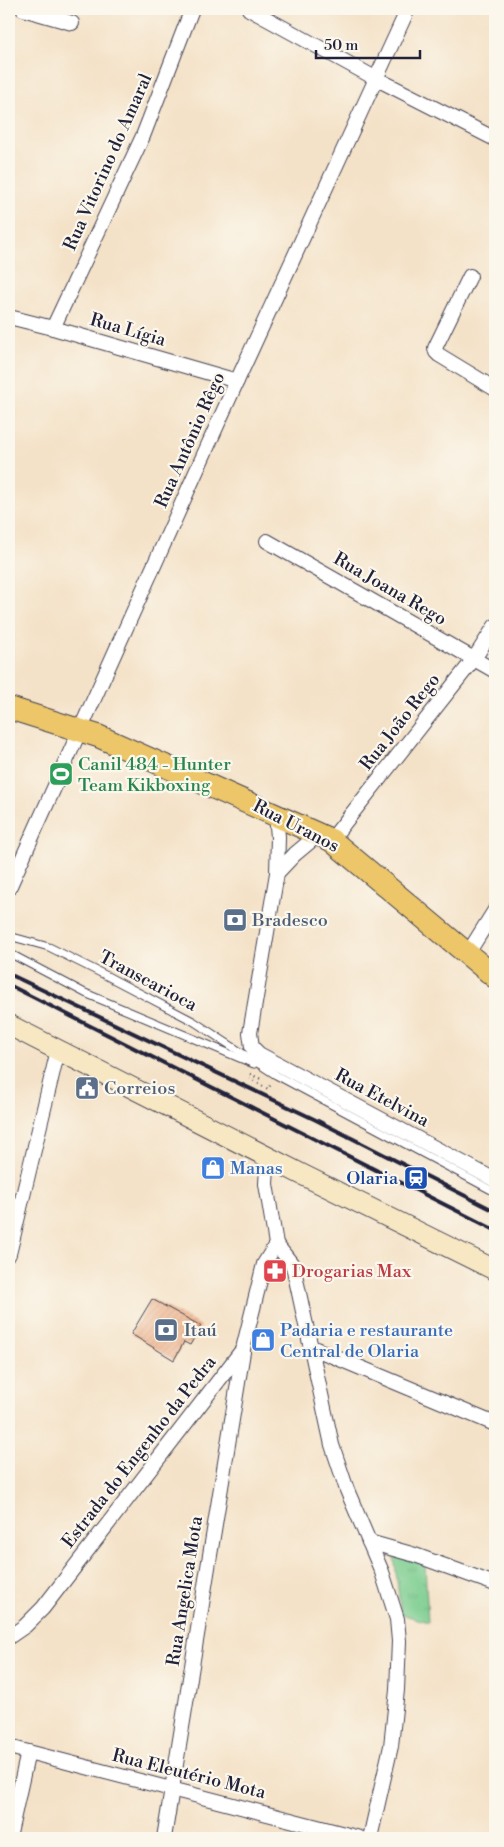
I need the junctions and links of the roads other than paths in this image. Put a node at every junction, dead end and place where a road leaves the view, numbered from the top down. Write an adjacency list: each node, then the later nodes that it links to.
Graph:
1 (22, 9): 5 (street)
2 (192, 9): 10 (street, Rua Vitorino do Amaral)
3 (249, 9): 6 (street)
4 (408, 9): 6 (street, Rua Antônio Rêgo)
5 (72, 22)
6 (375, 78): 7 (street); 11 (street, Rua Antônio Rêgo)
7 (495, 139)
8 (470, 276): 12 (street)
9 (9, 317): 10 (street, Rua Lígia)
10 (53, 328): 11 (street, Rua Lígia)
11 (237, 381): 18 (street, Rua Antônio Rêgo)
12 (495, 389)
13 (267, 541): 15 (street, Rua Joana Rego)
14 (495, 626): 15 (street, Rua João Rego)
15 (474, 659): 16 (street, Rua Joana Rego); 20 (street, Rua João Rego)
16 (495, 671)
17 (9, 708): 18 (main road, Rua Uranos)
18 (80, 730): 19 (main road, Rua Uranos); 22 (street, Rua Antônio Rêgo)
19 (276, 815): 20 (main road, Rua Uranos); 21 (street)
20 (325, 837): 21 (street, Rua João Rego); 26 (main road, Rua Uranos)
21 (276, 873): 32 (street, Rua Etelvina)
22 (9, 888)
23 (495, 910): 26 (street)
24 (9, 936): 30 (lane, Transcarioca)
25 (9, 952): 30 (lane, Transcarioca)
26 (468, 953): 27 (main road, Rua Uranos)
27 (495, 977)
28 (9, 1025): 29 (main road)
29 (58, 1050): 31 (main road); 35 (street)
30 (266, 1069): 33 (lane, Transcarioca)
31 (271, 1158): 34 (street); 36 (main road)
32 (495, 1180)
33 (495, 1192)
34 (276, 1244): 37 (street); 38 (street, Estrada do Engenho da Pedra)
35 (9, 1254)
36 (495, 1271)
37 (311, 1348): 39 (street); 40 (street)
38 (243, 1349): 42 (street, Estrada do Engenho da Pedra); 45 (street, Rua Angelica Mota)
39 (495, 1424)
40 (369, 1542): 41 (street); 49 (street)
41 (495, 1584)
42 (9, 1637)
43 (9, 1747): 44 (street, Rua Eleutério Mota)
44 (28, 1752): 45 (street, Rua Eleutério Mota); 46 (street)
45 (173, 1788): 47 (street, Rua Angelica Mota); 48 (street, Rua Eleutério Mota)
46 (9, 1838)
47 (164, 1838)
48 (360, 1838)
49 (370, 1838)

